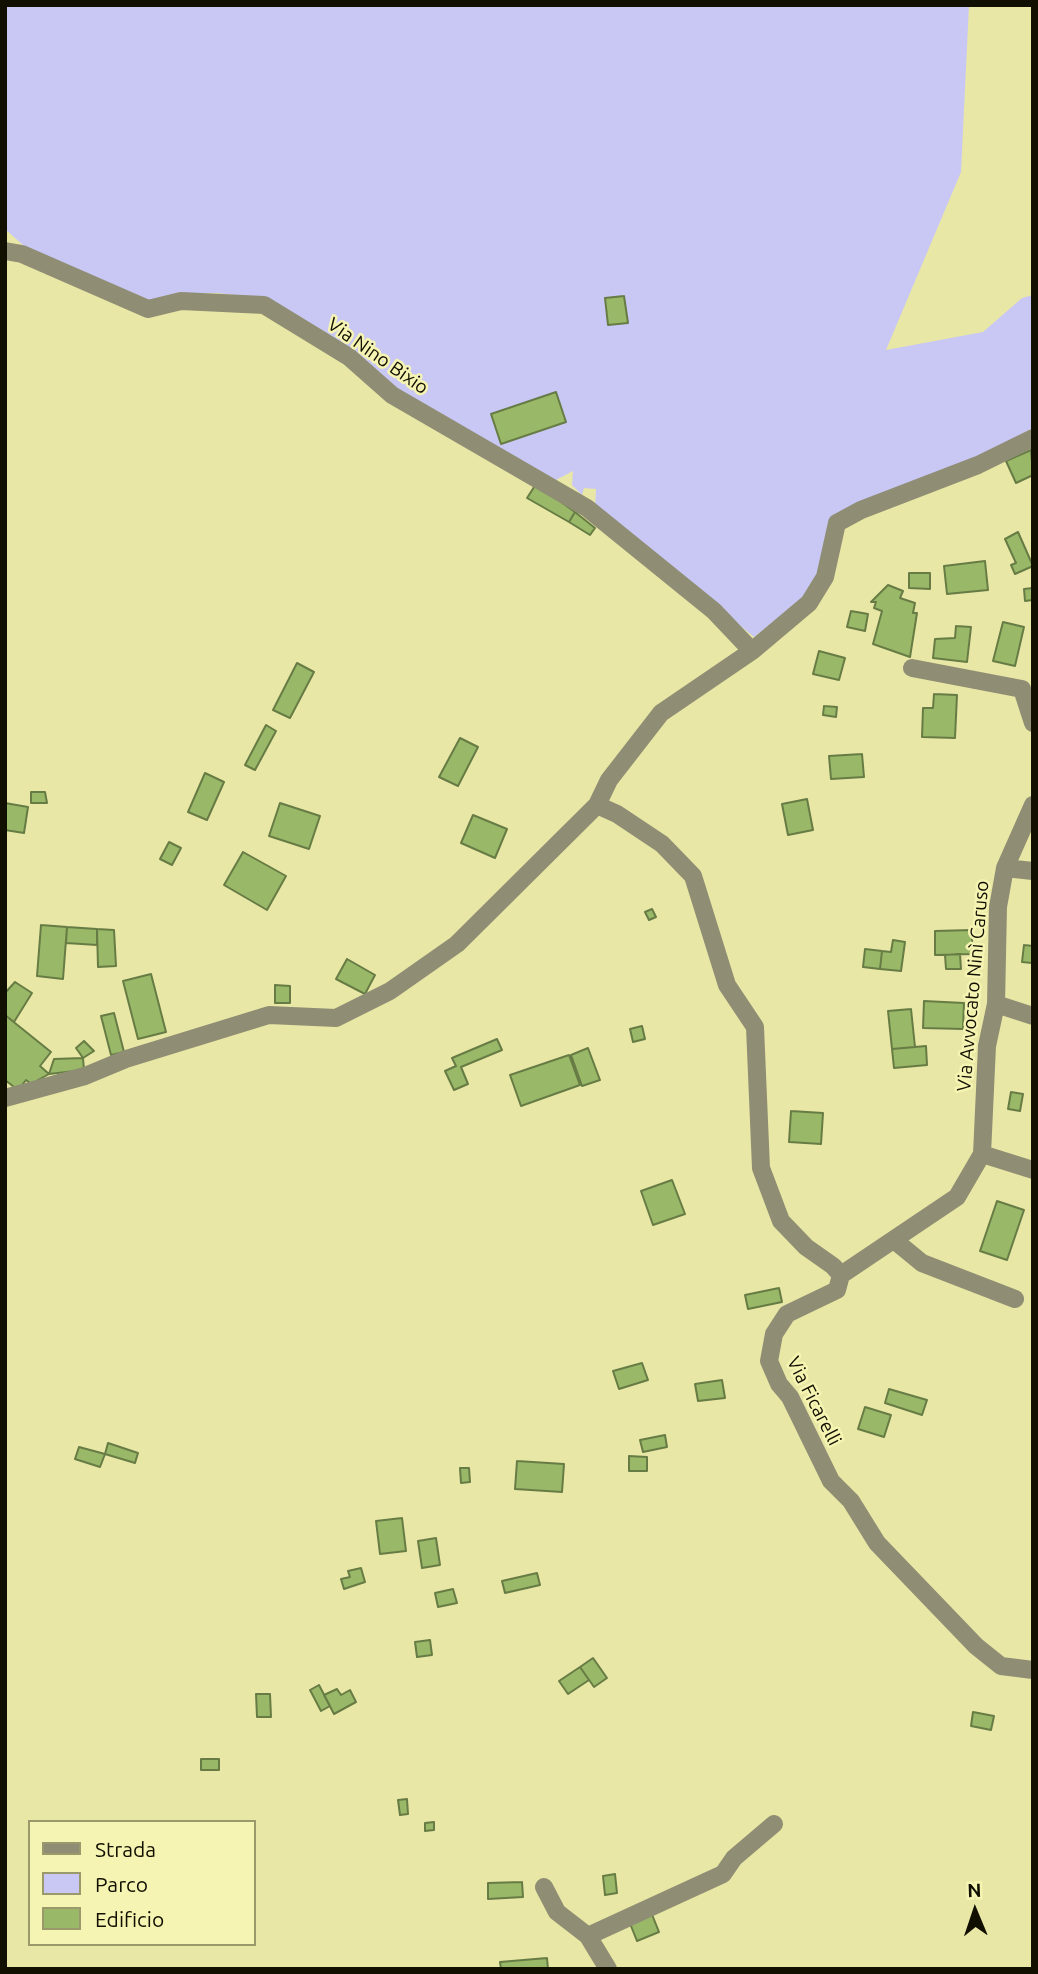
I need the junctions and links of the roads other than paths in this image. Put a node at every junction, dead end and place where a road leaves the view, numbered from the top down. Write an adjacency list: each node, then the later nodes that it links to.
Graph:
1 (5, 251): 3 (street, Via Nino Bixio)
2 (1033, 438): 3 (street)
3 (752, 651): 6 (street)
4 (912, 668): 5 (street)
5 (1033, 723)
6 (597, 805): 12 (street); 16 (street)
7 (1033, 805): 8 (street, Via Avvocato Ninì Caruso)
8 (1005, 868): 9 (street); 10 (street, Via Avvocato Ninì Caruso)
9 (1033, 871)
10 (996, 1004): 11 (street); 13 (street, Via Avvocato Ninì Caruso)
11 (1033, 1016)
12 (5, 1098)
13 (982, 1154): 14 (street); 15 (street, Via Avvocato Ninì Caruso)
14 (1033, 1170)
15 (894, 1240): 16 (street, Via Avvocato Ninì Caruso); 17 (street)
16 (841, 1275): 18 (street, Via Ficarelli)
17 (1015, 1298)
18 (1033, 1671)
19 (774, 1824): 21 (street)
20 (544, 1887): 21 (street)
21 (588, 1936): 22 (street)
22 (608, 1969)

